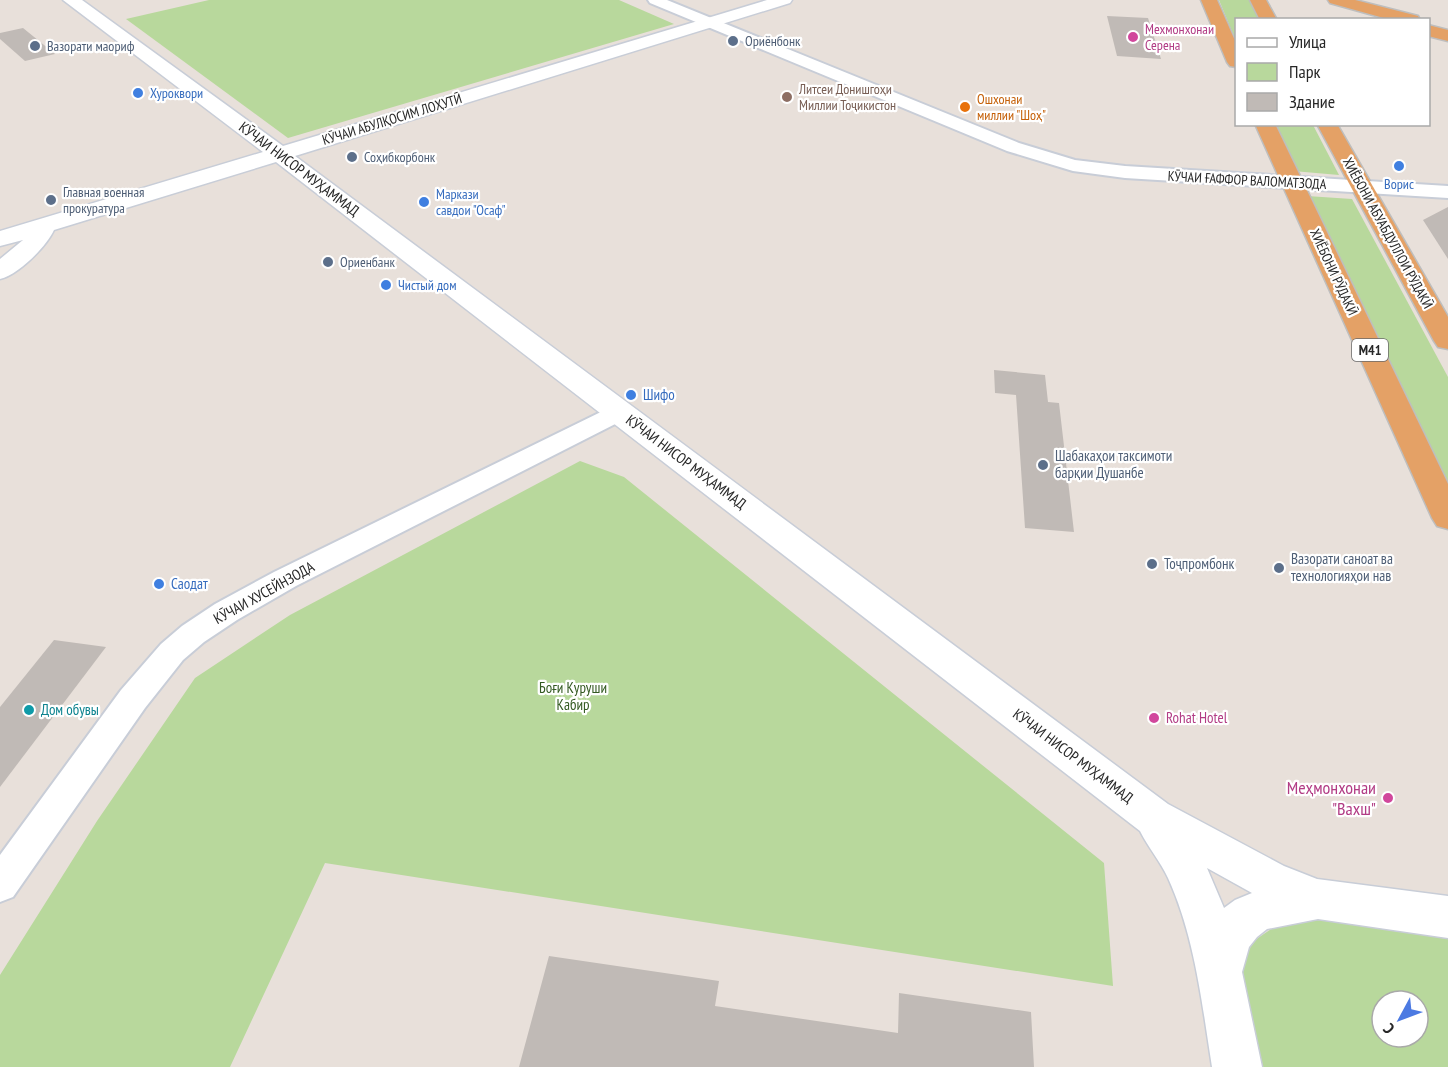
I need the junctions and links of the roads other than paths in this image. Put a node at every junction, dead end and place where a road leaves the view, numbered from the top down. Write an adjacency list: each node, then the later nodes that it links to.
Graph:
1 (71, 0): 18 (street, КӮЧАИ НИСОР МУҲАММАД)
2 (655, 0): 10 (street, КӮЧАИ ҒАФФОР ВАЛОМАТЗОДА)
3 (784, 0): 10 (street, КӮЧАИ АБУЛҚОСИМ ЛОҲУТӢ)
4 (1209, 0): 15 (highway)
5 (1258, 0): 7 (highway)
6 (1329, 1): 8 (highway); 9 (highway)
7 (1268, 18)
8 (1380, 18)
9 (1403, 18)
10 (711, 22): 18 (street, КӮЧАИ АБУЛҚОСИМ ЛОҲУТӢ); 19 (street, КӮЧАИ ҒАФФОР ВАЛОМАТЗОДА)
11 (1430, 24): 12 (highway)
12 (1448, 29)
13 (1430, 31): 14 (highway)
14 (1448, 36)
15 (1235, 60)
16 (1266, 126): 19 (highway, ХИЁБОНИ РӮДАКӢ / M41)
17 (1328, 126): 20 (highway, ХИЁБОНИ АБУАБДУЛЛОИ РӮДАКӢ)
18 (278, 154): 22 (street, КӮЧАИ АБУЛҚОСИМ ЛОҲУТӢ); 26 (street, КӮЧАИ НИСОР МУҲАММАД)
19 (1292, 182): 20 (street, КӮЧАИ ҒАФФОР ВАЛОМАТЗОДА); 27 (highway, ХИЁБОНИ РӮДАКӢ / M41)
20 (1363, 187): 21 (street, КӮЧАИ ҒАФФОР ВАЛОМАТЗОДА); 25 (highway, ХИЁБОНИ АБУАБДУЛЛОИ РӮДАКӢ)
21 (1448, 192)
22 (45, 225): 23 (street, КӮЧАИ АБУЛҚОСИМ ЛОҲУТӢ); 24 (street)
23 (0, 239)
24 (0, 272)
25 (1448, 341)
26 (620, 412): 28 (street, КӮЧАИ НИСОР МУҲАММАД); 29 (street, КӮЧАИ ХУСЕЙНЗОДА)
27 (1448, 518)
28 (1153, 817): 30 (street, КӮЧАИ НИСОР МУҲАММАД); 32 (street)
29 (0, 885)
30 (1317, 900): 31 (street, КӮЧАИ НИСОР МУҲАММАД); 32 (street, КӮЧАИ НИСОР МУҲАММАД)
31 (1448, 917)
32 (1220, 970): 33 (street)
33 (1237, 1067)

